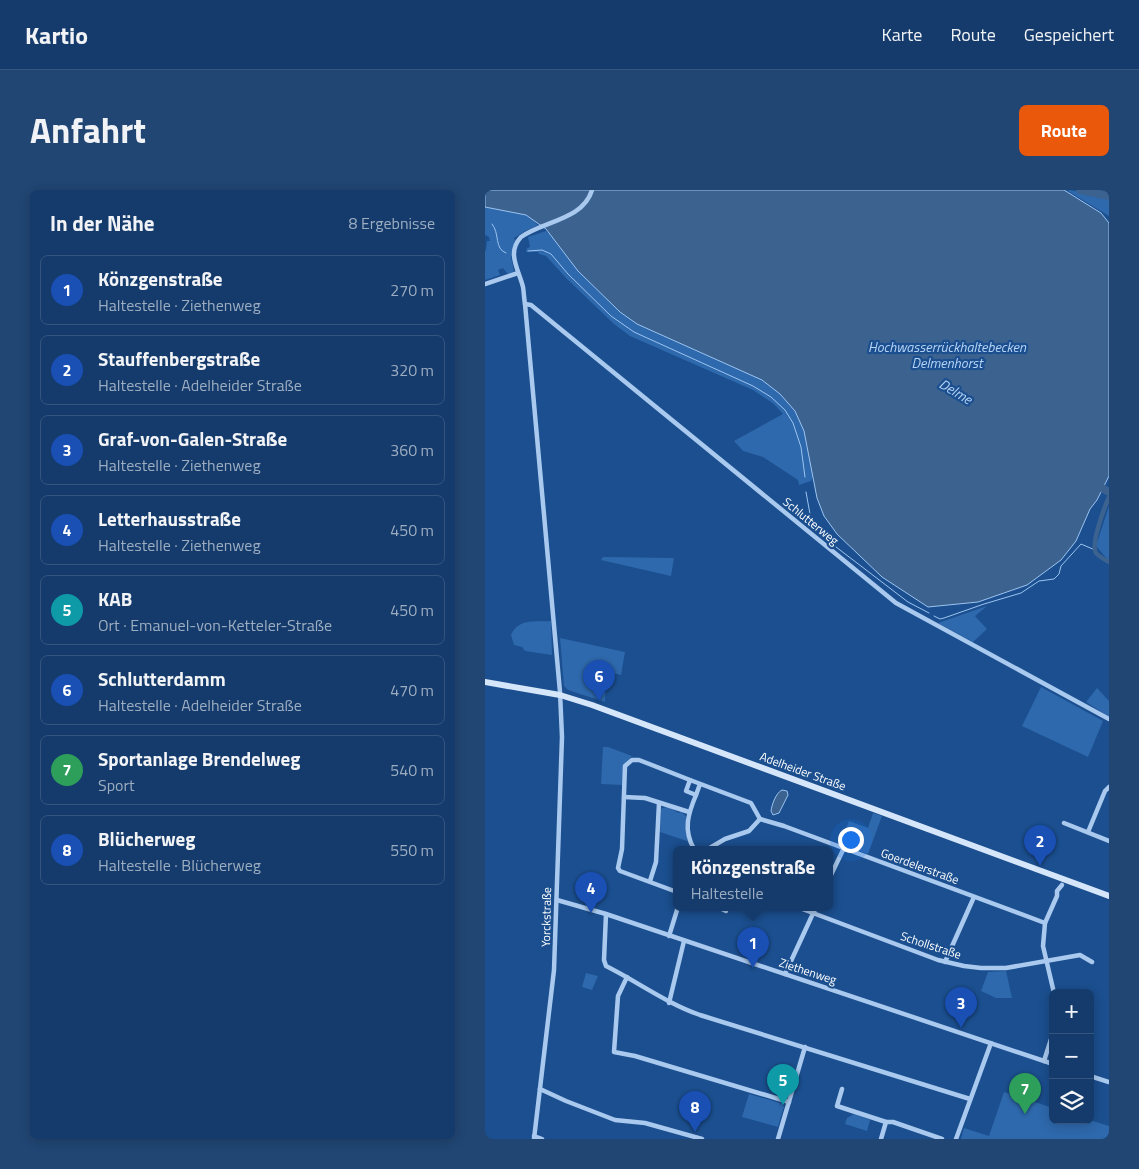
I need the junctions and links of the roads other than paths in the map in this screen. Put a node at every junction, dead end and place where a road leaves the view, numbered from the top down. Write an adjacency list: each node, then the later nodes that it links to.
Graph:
1 (591, 190): 2 (street, Yorckstraße)
2 (517, 273): 3 (street); 4 (street, Yorckstraße)
3 (485, 284)
4 (525, 304): 6 (street, Yorckstraße); 7 (street, Schlutterweg)
5 (485, 682): 6 (main road, Adelheider Straße)
6 (560, 695): 24 (main road, Adelheider Straße); 28 (street, Yorckstraße)
7 (1109, 719)
8 (690, 780): 9 (street); 11 (street); 12 (street)
9 (700, 784): 11 (street); 15 (street)
10 (1109, 787): 17 (street)
11 (695, 795): 14 (street)
12 (624, 796): 13 (street); 23 (street)
13 (659, 803): 14 (street); 23 (street)
14 (689, 812): 19 (street)
15 (760, 819): 20 (street); 21 (street, Goerdelerstraße)
16 (1063, 823): 17 (street)
17 (1088, 832): 18 (street)
18 (1109, 841)
19 (694, 846)
20 (714, 846)
21 (844, 848): 22 (street); 26 (street, Goerdelerstraße)
22 (833, 871)
23 (650, 881): 25 (street)
24 (1063, 882): 27 (main road, Adelheider Straße); 33 (street)
25 (673, 890)
26 (974, 896): 33 (street, Goerdelerstraße); 36 (street)
27 (1109, 896)
28 (557, 900): 32 (street, Ziethenweg); 50 (street, Yorckstraße)
29 (677, 911): 34 (street)
30 (810, 911): 31 (street, Schollstraße)
31 (813, 912): 36 (street, Schollstraße); 39 (street)
32 (606, 914): 34 (street, Ziethenweg); 40 (street)
33 (1045, 923): 38 (street)
34 (669, 936): 35 (street, Ziethenweg)
35 (684, 941): 39 (street, Ziethenweg); 42 (street)
36 (945, 962): 38 (street, Schollstraße)
37 (1092, 962): 38 (street, Schollstraße)
38 (1046, 963): 41 (street)
39 (785, 974): 44 (street, Ziethenweg)
40 (627, 977): 42 (street); 53 (street)
41 (1053, 989)
42 (669, 1003): 45 (street)
43 (1053, 1034): 46 (street)
44 (991, 1043): 46 (street, Ziethenweg); 52 (street)
45 (805, 1048): 52 (street); 53 (street)
46 (1044, 1060): 47 (street, Ziethenweg)
47 (1049, 1062)
48 (1094, 1077): 49 (street)
49 (1109, 1082)
50 (540, 1088): 56 (street, Yorckstraße); 58 (street)
51 (842, 1089): 54 (street)
52 (970, 1099): 62 (street)
53 (789, 1102): 59 (street)
54 (886, 1122): 55 (street); 60 (street)
55 (923, 1136): 61 (street)
56 (534, 1138): 57 (street)
57 (542, 1139)
58 (702, 1139)
59 (778, 1139)
60 (881, 1139)
61 (942, 1139)
62 (956, 1139)

